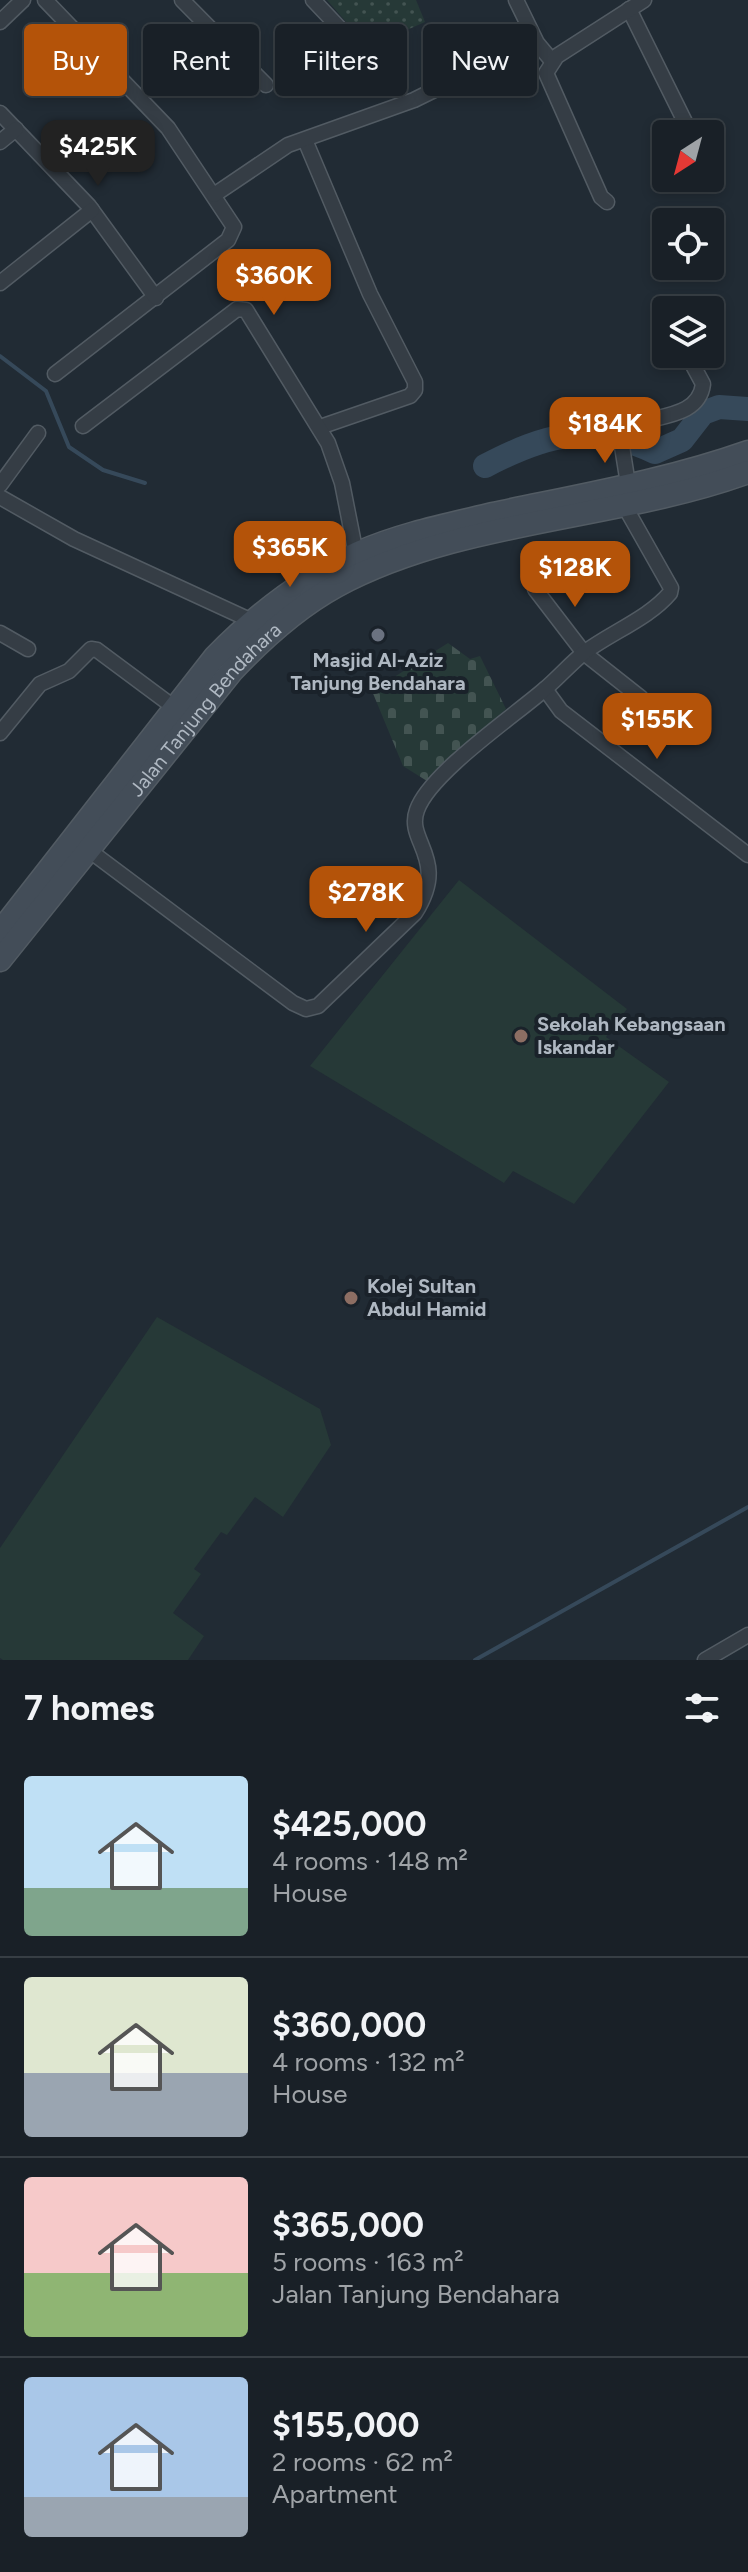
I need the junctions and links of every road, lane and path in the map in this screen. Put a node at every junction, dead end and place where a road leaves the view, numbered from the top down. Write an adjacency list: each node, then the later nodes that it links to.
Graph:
1 (23, 0): 8 (street)
2 (45, 0): 18 (street)
3 (182, 0): 11 (street)
4 (313, 0): 9 (street)
5 (516, 0): 10 (street)
6 (644, 0): 7 (street)
7 (629, 9): 10 (street); 14 (street)
8 (0, 22)
9 (336, 24)
10 (552, 61): 19 (street)
11 (266, 85)
12 (423, 96): 16 (street)
13 (0, 113): 15 (street)
14 (684, 120)
15 (16, 129): 17 (street); 20 (street)
16 (305, 140): 18 (street); 26 (street)
17 (0, 142)
18 (214, 195): 22 (street)
19 (607, 202)
20 (92, 210): 21 (street); 22 (street)
21 (0, 283)
22 (156, 298): 24 (street)
23 (694, 368): 31 (street)
24 (55, 374)
25 (83, 426): 26 (street)
26 (320, 427): 33 (street)
27 (38, 433): 30 (street)
28 (748, 452): 31 (main road, Jalan Tanjung Bendahara)
29 (748, 472): 31 (main road, Jalan Tanjung Bendahara)
30 (0, 485)
31 (626, 495): 33 (main road, Jalan Tanjung Bendahara); 38 (street); 43 (main road, Jalan Tanjung Bendahara)
32 (0, 497): 35 (street)
33 (356, 554): 35 (main road, Jalan Tanjung Bendahara)
34 (535, 589): 38 (street)
35 (252, 621): 41 (main road, Jalan Tanjung Bendahara)
36 (0, 633): 37 (street)
37 (28, 649)
38 (584, 653): 39 (street); 40 (street)
39 (545, 689): 43 (street); 44 (street)
40 (641, 698)
41 (175, 708): 42 (street); 45 (main road, Jalan Tanjung Bendahara)
42 (0, 733)
43 (90, 851): 46 (main road, Jalan Tanjung Bendahara)
44 (748, 855)
45 (0, 932)
46 (0, 960)
47 (748, 1635): 48 (street)
48 (705, 1660)

